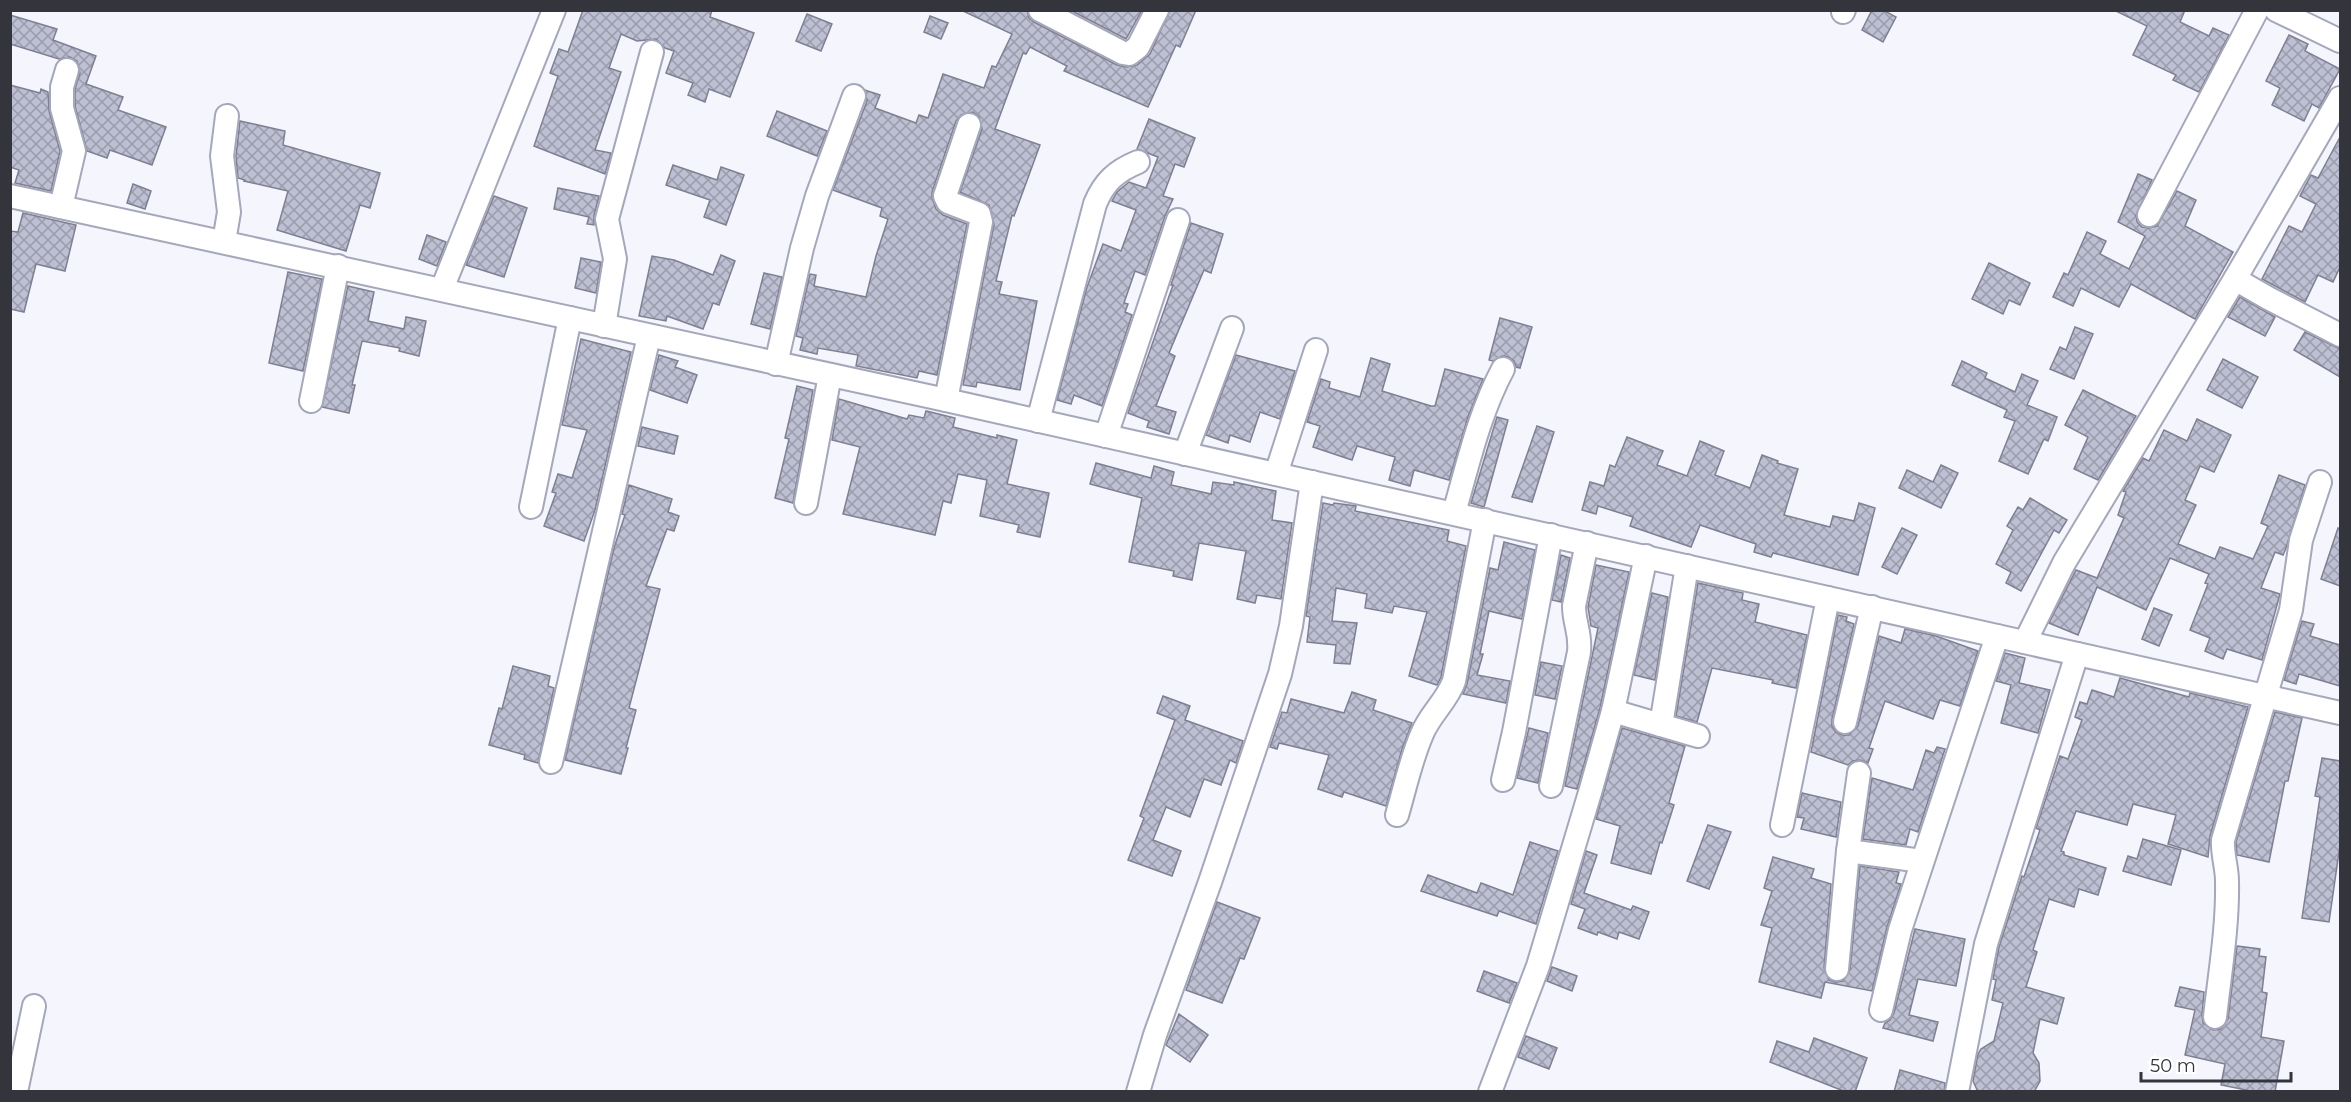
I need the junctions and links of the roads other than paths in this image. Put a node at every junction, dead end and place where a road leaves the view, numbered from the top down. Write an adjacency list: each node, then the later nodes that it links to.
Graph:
1 (554, 10): 22 (street)
2 (1040, 10): 6 (street)
3 (1156, 10): 6 (street)
4 (2257, 10): 17 (street)
5 (2276, 10): 7 (street)
6 (1071, 18)
7 (2340, 41)
8 (652, 52): 24 (street)
9 (67, 70): 16 (street)
10 (854, 96): 29 (street)
11 (2340, 98): 21 (street)
12 (228, 116): 19 (street)
13 (969, 125): 32 (street)
14 (1138, 162): 34 (street)
15 (10, 196): 16 (street)
16 (61, 207): 19 (street)
17 (2148, 215)
18 (1178, 220): 35 (street)
19 (224, 242): 20 (street)
20 (338, 267): 22 (street); 33 (street)
21 (2235, 279): 26 (street); 51 (street)
22 (442, 289): 23 (street)
23 (570, 318): 24 (street); 41 (street)
24 (604, 326): 27 (street)
25 (1232, 328): 36 (street)
26 (2340, 334)
27 (649, 336): 29 (street); 59 (street)
28 (1316, 350): 37 (street)
29 (776, 364): 31 (street)
30 (1503, 369): 42 (street)
31 (830, 375): 32 (street); 40 (street)
32 (946, 400): 34 (street)
33 (311, 401)
34 (1038, 421): 35 (street)
35 (1106, 436): 36 (street)
36 (1185, 454): 37 (street)
37 (1276, 474): 38 (street)
38 (1312, 482): 42 (street); 72 (street)
39 (2320, 482): 53 (street)
40 (807, 503)
41 (531, 507)
42 (1454, 513): 43 (street)
43 (1485, 520): 44 (street); 63 (street)
44 (1551, 535): 45 (street); 61 (street)
45 (1587, 543): 46 (street); 62 (street)
46 (1646, 556): 47 (street); 54 (street)
47 (1687, 566): 48 (street); 57 (street)
48 (1828, 598): 49 (street); 64 (street)
49 (1872, 608): 50 (street); 56 (street)
50 (1997, 636): 51 (street); 66 (street)
51 (2025, 642): 52 (street)
52 (2078, 654): 53 (street); 74 (street)
53 (2267, 696): 55 (street); 70 (street)
54 (1613, 711): 57 (street); 73 (street)
55 (2340, 712)
56 (1845, 722)
57 (1661, 725): 58 (street)
58 (1698, 736)
59 (551, 762)
60 (1859, 773): 65 (street)
61 (1503, 780)
62 (1551, 786)
63 (1397, 815)
64 (1782, 825)
65 (1848, 851): 66 (street); 67 (street)
66 (1922, 861): 69 (street)
67 (1837, 969)
68 (34, 1006): 71 (street)
69 (1881, 1010)
70 (2215, 1017)
71 (16, 1092)
72 (1138, 1092)
73 (1490, 1092)
74 (1957, 1092)

